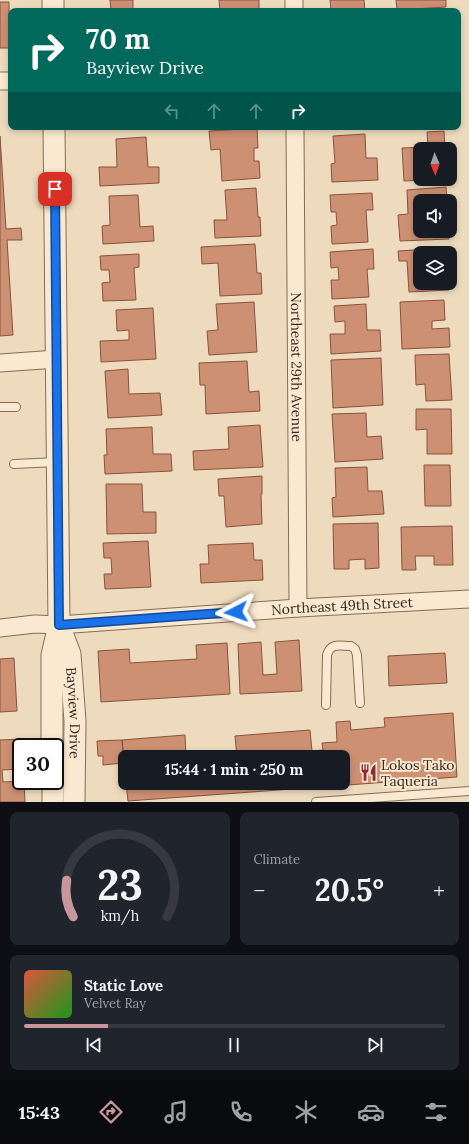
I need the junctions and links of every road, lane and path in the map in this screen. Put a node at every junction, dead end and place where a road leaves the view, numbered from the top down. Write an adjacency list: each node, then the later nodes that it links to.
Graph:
1 (54, 130): 3 (street, Bayview Drive)
2 (295, 130): 10 (street, Northeast 29th Avenue)
3 (57, 359): 4 (street); 7 (street, Bayview Drive)
4 (0, 364)
5 (16, 406): 6 (lane)
6 (0, 407)
7 (58, 462): 8 (lane); 11 (street, Bayview Drive)
8 (14, 464)
9 (469, 599): 10 (street, Northeast 49th Street)
10 (298, 608): 11 (street, Northeast 49th Street)
11 (59, 625): 12 (street, Northeast 49th Street); 15 (street, Bayview Drive); 19 (street, Bayview Drive)
12 (0, 628)
13 (360, 703): 14 (lane)
14 (326, 705)
15 (52, 738)
16 (53, 790): 18 (street)
17 (469, 791): 20 (lane)
18 (53, 802)
19 (74, 802)
20 (316, 802)

